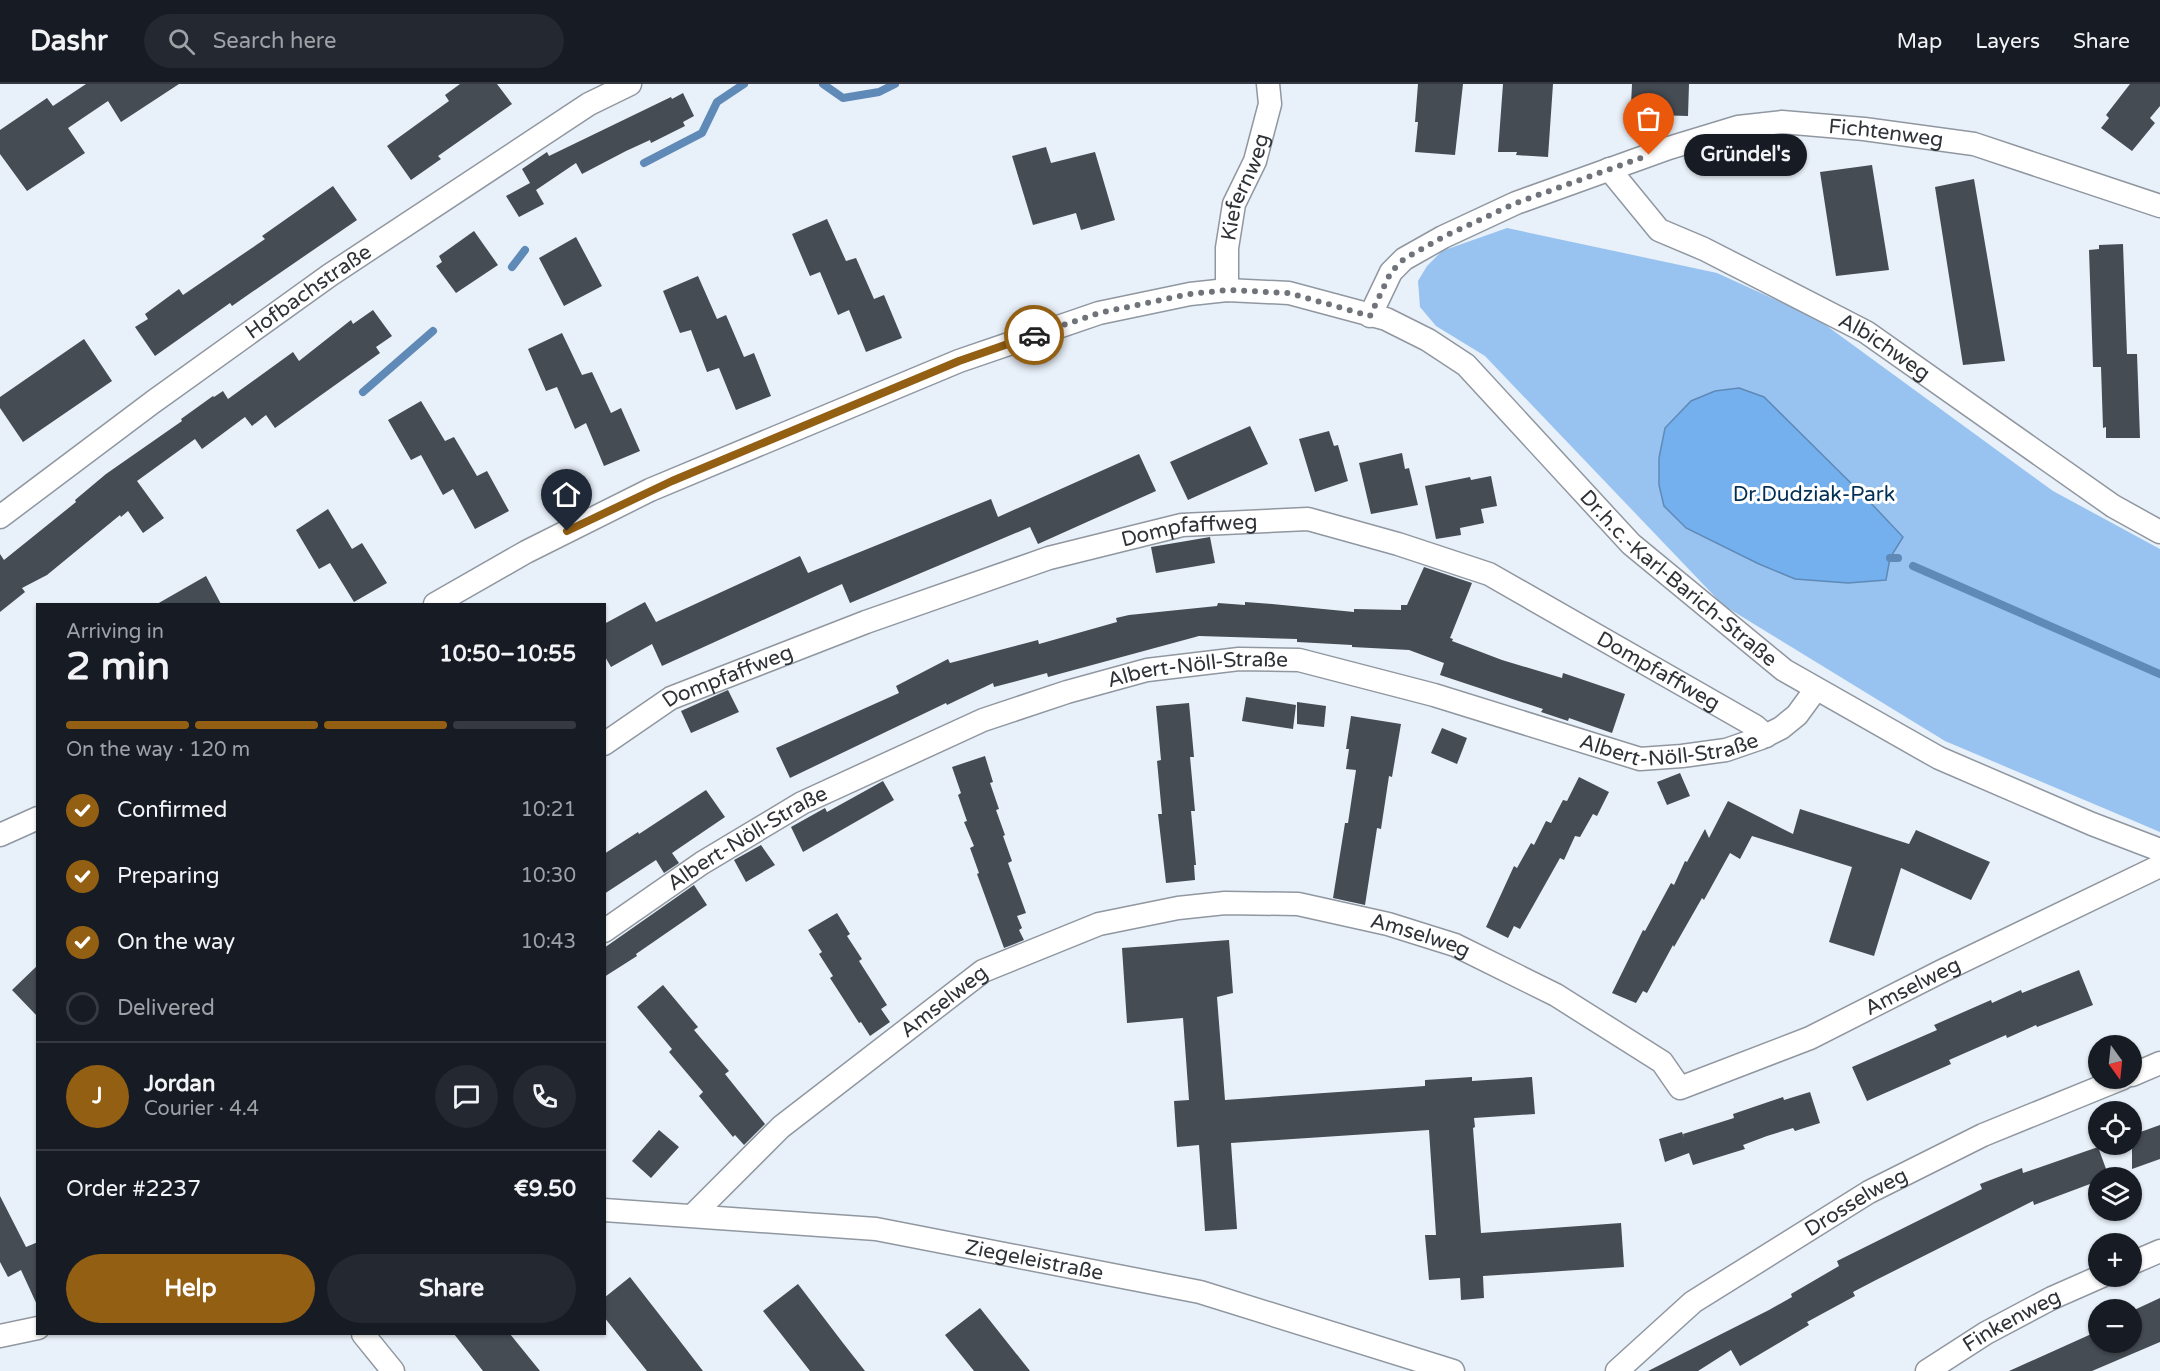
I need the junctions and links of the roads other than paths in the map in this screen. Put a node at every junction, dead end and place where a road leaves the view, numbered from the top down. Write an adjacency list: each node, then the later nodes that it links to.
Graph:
1 (630, 84): 7 (street, Hofbachstraße)
2 (1269, 84): 5 (street, Kiefernweg)
3 (1609, 169): 4 (street, Fichtenweg); 6 (street, Fichtenweg); 8 (street, Albichweg)
4 (2160, 206)
5 (1227, 290): 6 (street, Dr.h.c.-Karl-Barich-Straße); 9 (street, Dr.h.c.-Karl-Barich-Straße)
6 (1370, 316): 10 (street, Dr.h.c.-Karl-Barich-Straße)
7 (0, 517)
8 (2160, 532)
9 (437, 603)
10 (1816, 689): 11 (street, Albert-Nöll-Straße); 15 (street, Dr.h.c.-Karl-Barich-Straße)
11 (1766, 736): 12 (street, Dompfaffweg); 17 (street, Albert-Nöll-Straße)
12 (606, 743)
13 (36, 819): 14 (street)
14 (0, 835)
15 (2160, 850)
16 (2160, 866): 22 (street, Amselweg)
17 (606, 930)
18 (2160, 1063): 19 (street)
19 (2142, 1071)
20 (2096, 1089): 31 (street, Drosselweg)
21 (606, 1210): 22 (street, Ziegeleistraße)
22 (693, 1215): 30 (street, Ziegeleistraße)
23 (2160, 1251): 24 (street)
24 (2142, 1259)
25 (2088, 1282): 32 (street, Finkenweg)
26 (36, 1328): 28 (street)
27 (364, 1335): 29 (street)
28 (0, 1336)
29 (393, 1371)
30 (1453, 1371)
31 (1617, 1371)
32 (1927, 1371)

